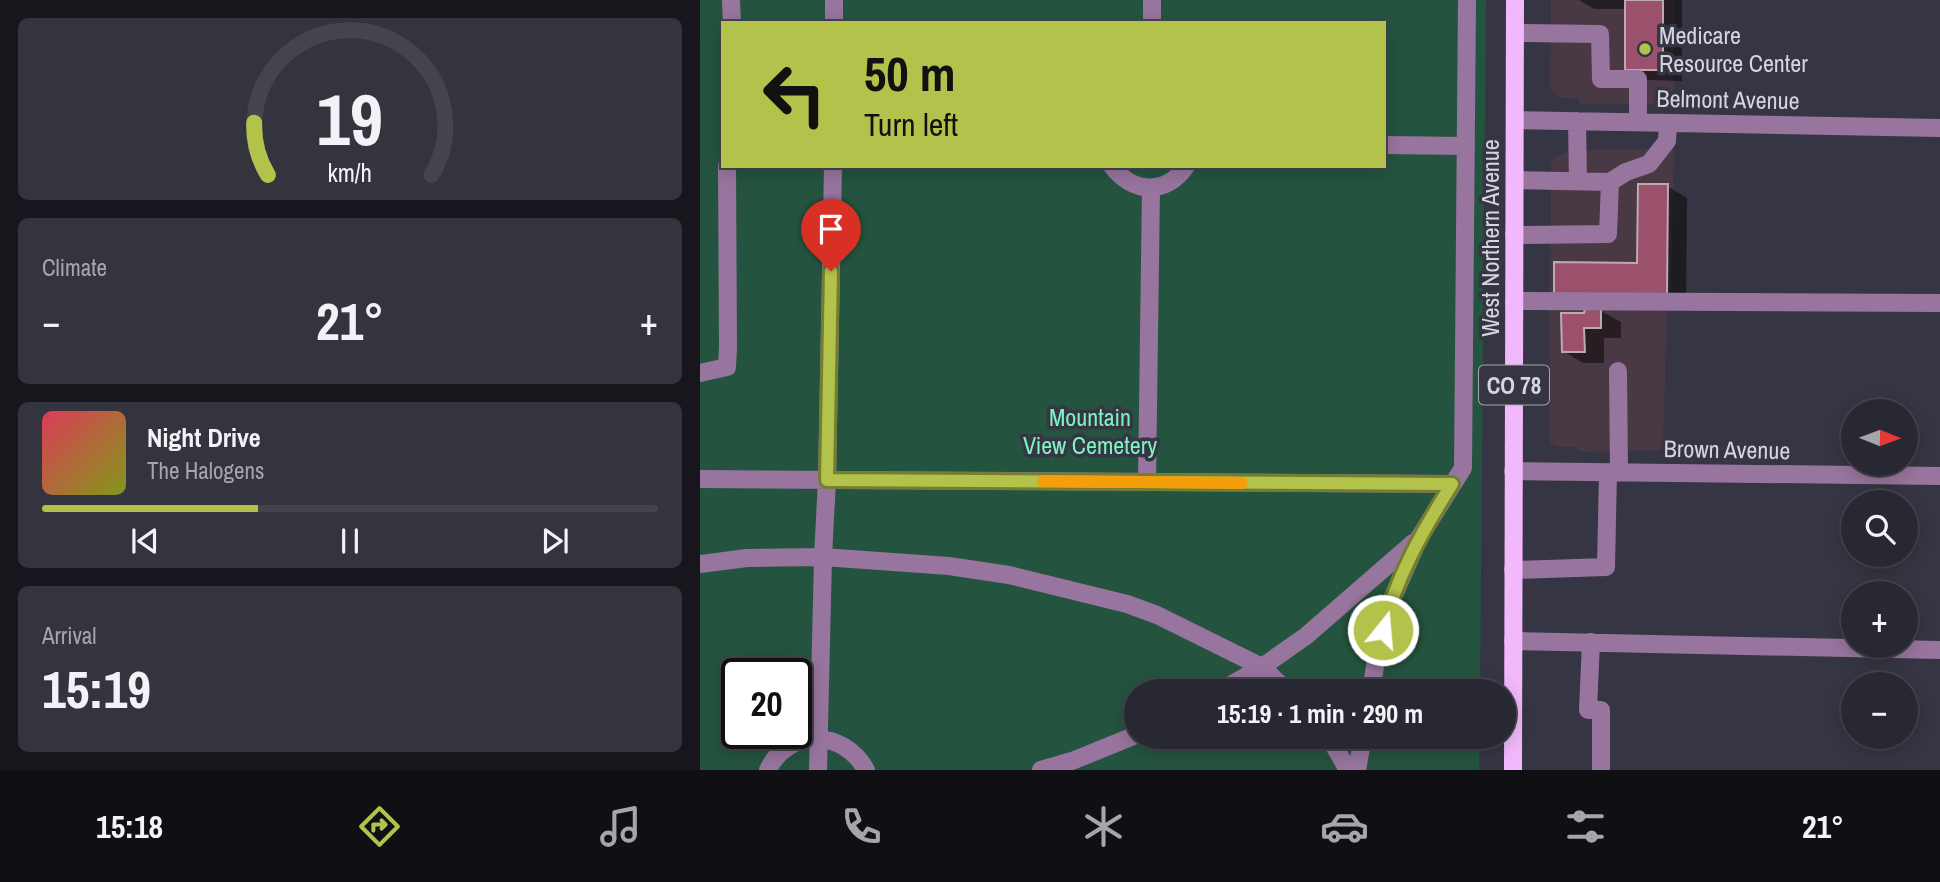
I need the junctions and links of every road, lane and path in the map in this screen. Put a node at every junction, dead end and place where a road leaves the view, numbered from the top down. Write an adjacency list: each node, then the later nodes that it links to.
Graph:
1 (731, 0): 6 (street)
2 (834, 0): 7 (street)
3 (1152, 0): 8 (street)
4 (1468, 0): 16 (street)
5 (1515, 0): 9 (main road, West Northern Avenue / CO 78)
6 (732, 21)
7 (834, 21)
8 (1152, 21)
9 (1515, 33): 10 (main road, West Northern Avenue / CO 78); 12 (street)
10 (1515, 120): 11 (street, Belmont Avenue); 21 (main road, West Northern Avenue / CO 78)
11 (1577, 121): 12 (street, Belmont Avenue); 22 (street)
12 (1638, 122): 13 (street, Belmont Avenue)
13 (1668, 122): 14 (street, Belmont Avenue); 23 (street)
14 (1940, 128)
15 (1386, 145): 16 (street)
16 (1466, 146): 36 (street)
17 (727, 168): 29 (street)
18 (833, 168): 34 (street)
19 (1113, 168): 24 (street)
20 (1185, 168): 24 (street)
21 (1515, 180): 22 (street); 25 (main road, West Northern Avenue / CO 78)
22 (1578, 181): 23 (street)
23 (1610, 181): 25 (street)
24 (1151, 188): 35 (street)
25 (1514, 235): 26 (main road, West Northern Avenue / CO 78)
26 (1514, 301): 27 (street); 30 (main road, West Northern Avenue / CO 78)
27 (1940, 303)
28 (1618, 371): 31 (street)
29 (700, 373)
30 (1513, 471): 31 (street, Brown Avenue); 40 (main road, West Northern Avenue / CO 78)
31 (1614, 472): 32 (street, Brown Avenue); 40 (street)
32 (1940, 476)
33 (700, 479): 34 (street)
34 (827, 480): 35 (street); 38 (street)
35 (1147, 482): 36 (street)
36 (1452, 484): 37 (street)
37 (1419, 538): 44 (street); 47 (street)
38 (823, 557): 39 (street); 44 (street); 48 (street)
39 (700, 564)
40 (1513, 570): 41 (main road, West Northern Avenue / CO 78)
41 (1513, 641): 42 (street); 58 (main road, West Northern Avenue / CO 78)
42 (1591, 642): 43 (street); 59 (street)
43 (1940, 650)
44 (1262, 667): 45 (street); 46 (street)
45 (1241, 679)
46 (1274, 679)
47 (1373, 679)
48 (818, 738): 52 (street); 53 (street); 54 (street)
49 (1124, 740): 55 (street)
50 (1336, 749): 56 (street)
51 (1361, 749): 57 (street)
52 (768, 770)
53 (818, 770)
54 (866, 770)
55 (1041, 770)
56 (1348, 770)
57 (1357, 770)
58 (1513, 770)
59 (1601, 770)

